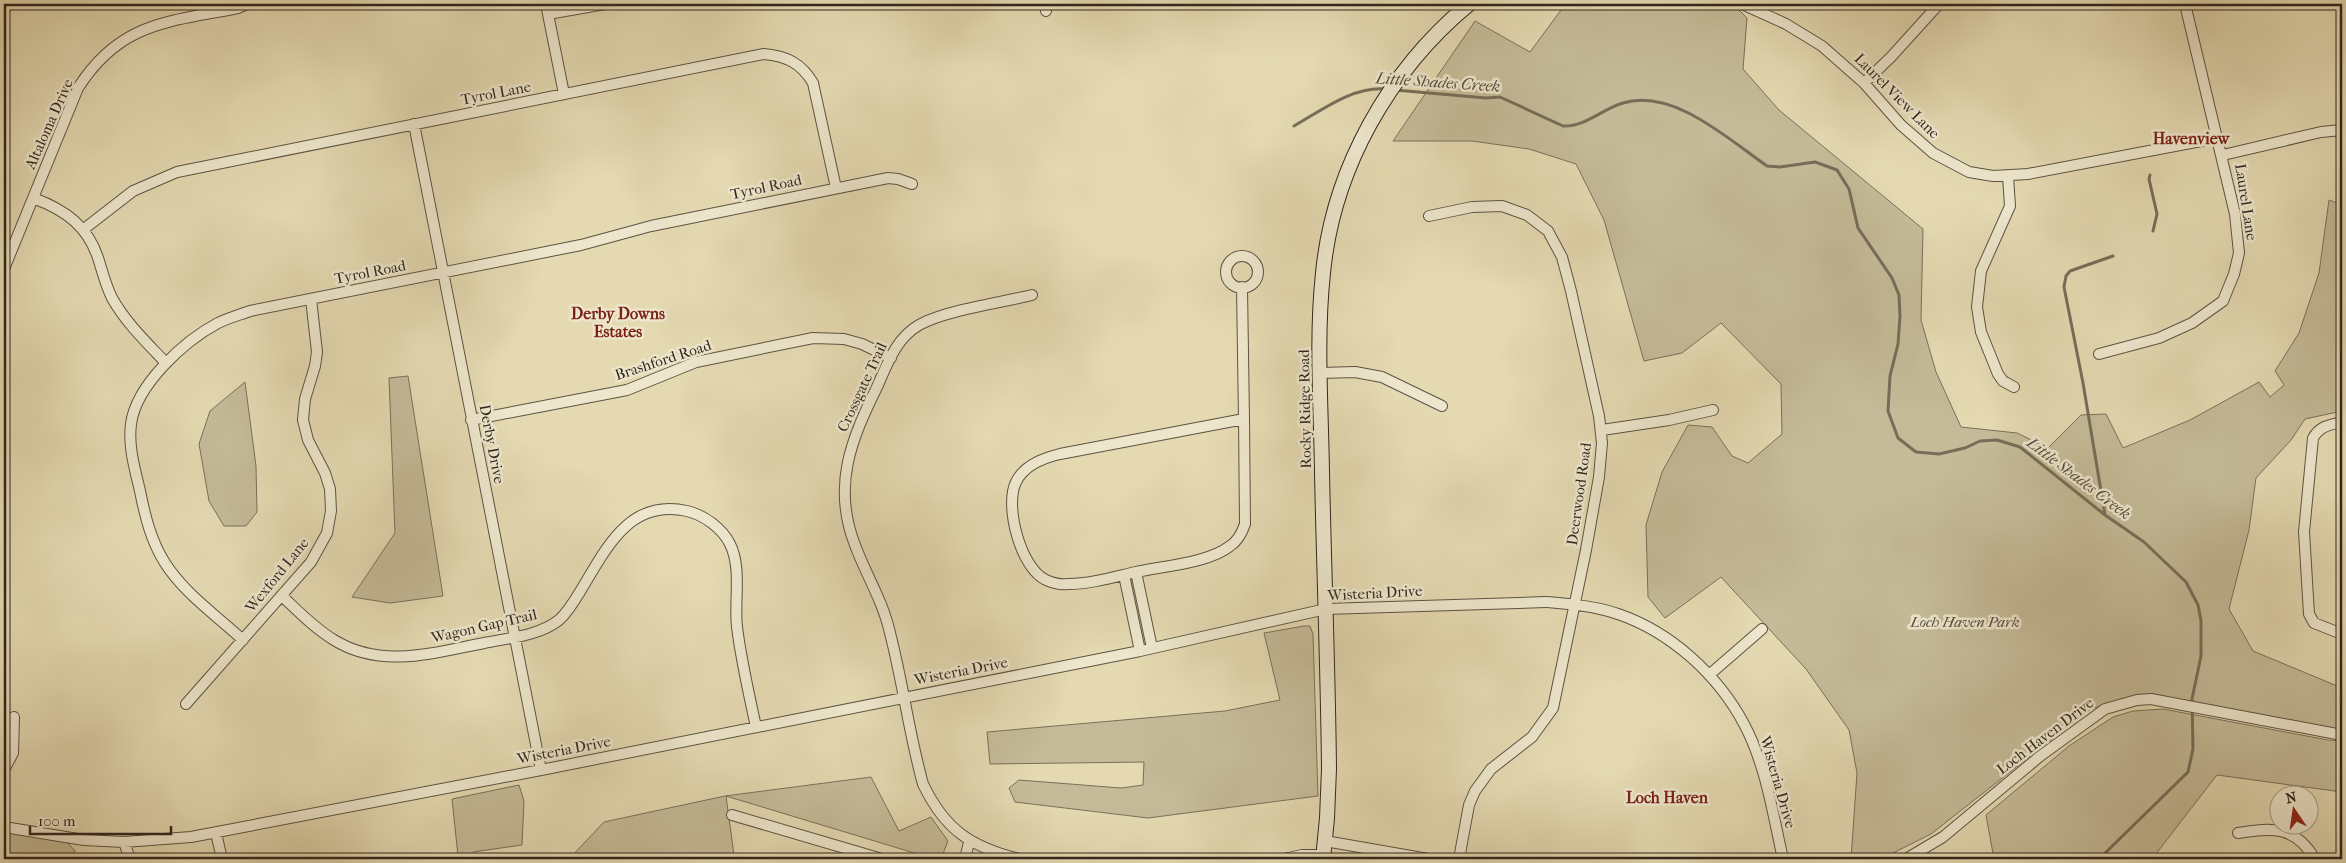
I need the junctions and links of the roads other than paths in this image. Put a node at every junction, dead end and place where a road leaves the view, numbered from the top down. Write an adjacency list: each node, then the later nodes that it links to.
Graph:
1 (247, 4): 17 (street, Altaloma Drive)
2 (606, 4): 7 (street)
3 (1469, 4): 28 (main road, Rocky Ridge Road)
4 (1742, 4): 8 (street, Laurel View Lane)
5 (1939, 4): 8 (street)
6 (2185, 4): 12 (street, Laurel Lane)
7 (547, 9): 9 (street)
8 (1864, 83): 14 (street, Laurel View Lane)
9 (564, 94): 10 (street, Tyrol Lane); 16 (street, Tyrol Lane)
10 (414, 124): 19 (street, Tyrol Lane); 21 (street, Derby Drive)
11 (2342, 130): 13 (street)
12 (2217, 138): 13 (street, Laurel Lane); 14 (street, Laurel View Lane)
13 (2223, 155): 25 (street, Laurel Lane)
14 (2008, 176): 29 (street)
15 (912, 184): 16 (street, Tyrol Road)
16 (836, 188): 21 (street, Tyrol Road)
17 (33, 198): 19 (street); 20 (street, Altaloma Drive)
18 (1429, 216): 35 (street, Deerwood Road)
19 (84, 229): 27 (street)
20 (4, 269)
21 (444, 272): 24 (street, Tyrol Road); 33 (street, Derby Drive)
22 (1242, 287): 32 (street)
23 (1032, 295): 26 (street, Crossgate Trail)
24 (311, 299): 27 (street, Tyrol Road); 38 (street, Wexford Lane)
25 (2099, 354)
26 (891, 358): 33 (street, Brashford Road); 48 (street, Crossgate Trail)
27 (166, 363): 44 (street, Tyrol Road)
28 (1320, 373): 30 (street); 40 (main road, Rocky Ridge Road)
29 (2014, 387)
30 (1442, 406)
31 (1713, 410): 35 (street)
32 (1244, 419): 36 (street); 37 (street)
33 (472, 420): 43 (street, Derby Drive)
34 (2342, 422): 42 (street)
35 (1602, 430): 39 (street, Deerwood Road)
36 (1136, 572): 37 (street); 45 (street)
37 (1124, 574): 46 (street)
38 (282, 596): 43 (street, Wagon Gap Trail); 44 (street, Wexford Lane)
39 (1576, 604): 40 (street, Wisteria Drive); 47 (street, Wisteria Drive); 69 (street, Deerwood Road)
40 (1326, 610): 45 (street, Wisteria Drive); 61 (main road, Rocky Ridge Road)
41 (1762, 629): 47 (street)
42 (2342, 634)
43 (515, 636): 51 (street, Wagon Gap Trail); 54 (street, Derby Drive)
44 (243, 640): 49 (street, Wexford Lane)
45 (1152, 648): 46 (street, Wisteria Drive)
46 (1140, 651): 48 (street, Wisteria Drive)
47 (1709, 676): 70 (street, Wisteria Drive)
48 (904, 697): 51 (street, Wisteria Drive); 60 (street, Crossgate Trail)
49 (186, 704)
50 (14, 717): 53 (street)
51 (756, 727): 54 (street, Wisteria Drive)
52 (2342, 736): 71 (street, Loch Haven Drive)
53 (4, 770)
54 (541, 770): 57 (street, Wisteria Drive)
55 (732, 816): 64 (street)
56 (4, 827): 59 (street, Wisteria Drive)
57 (216, 833): 59 (street, Wisteria Drive); 63 (street)
58 (2238, 834): 72 (street)
59 (124, 842): 62 (street)
60 (969, 842): 65 (street); 66 (street)
61 (1324, 852): 67 (street); 68 (street)
62 (130, 859)
63 (222, 859)
64 (882, 859)
65 (965, 859)
66 (1019, 859)
67 (1284, 859)
68 (1428, 859)
69 (1459, 859)
70 (1783, 859)
71 (1906, 859)
72 (2315, 859)

